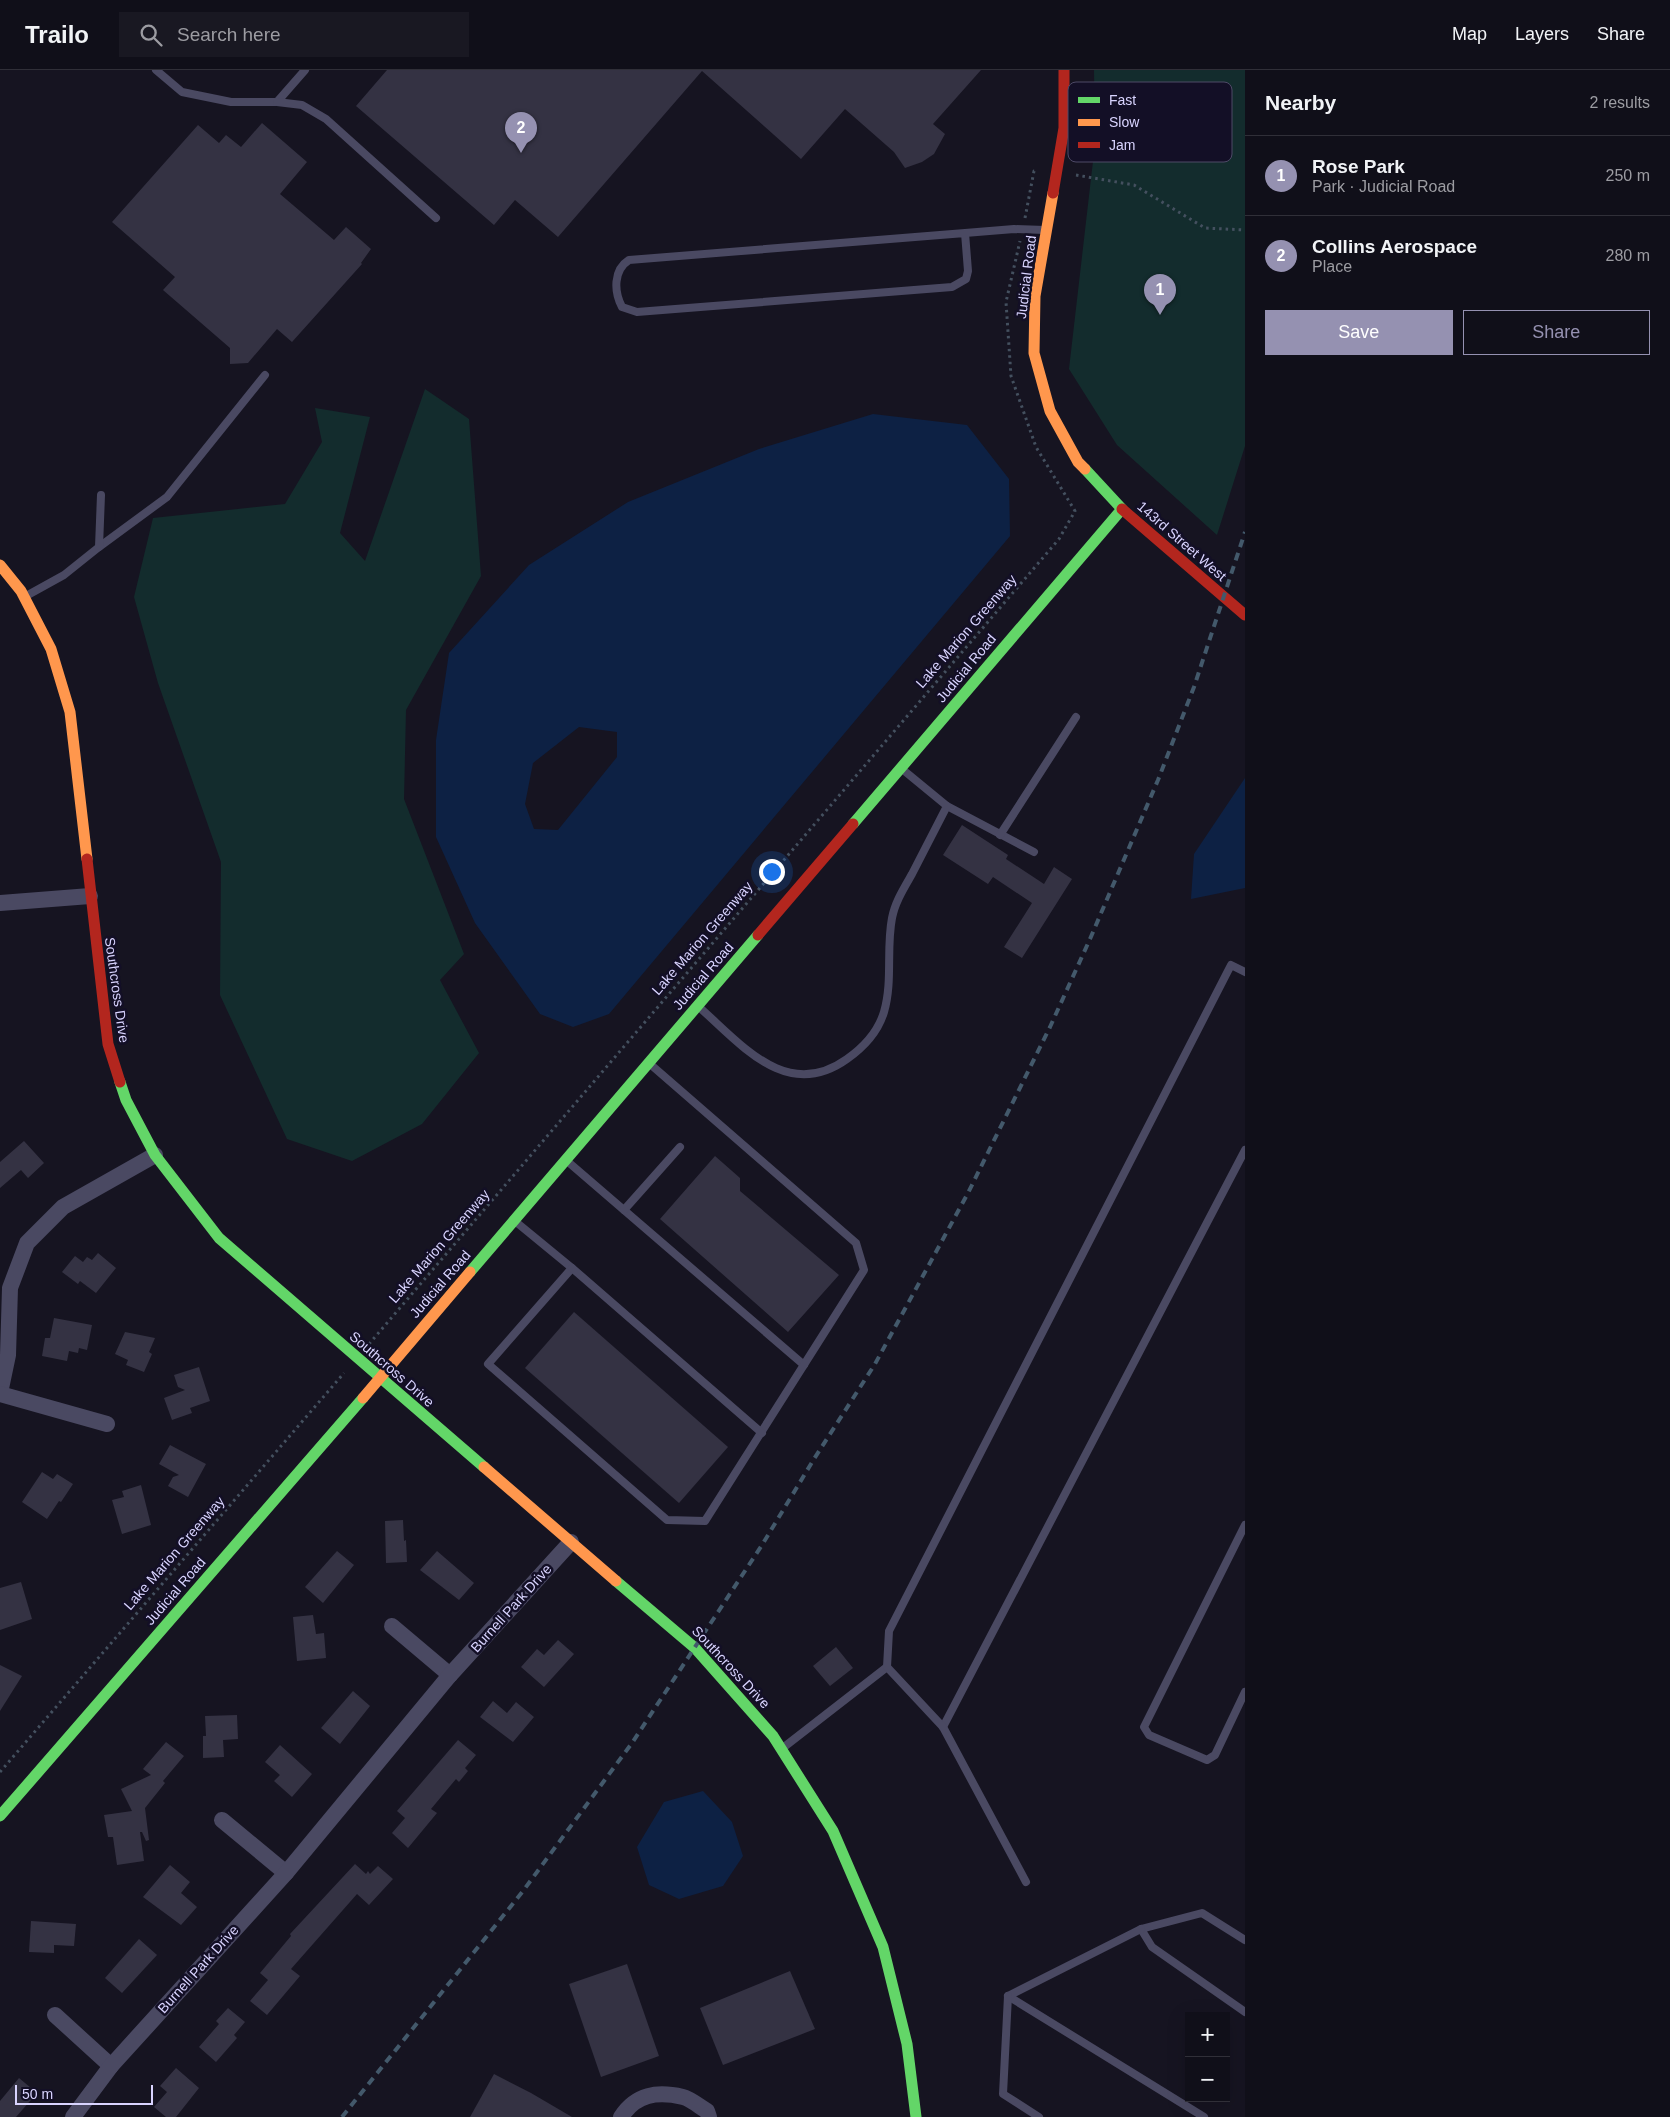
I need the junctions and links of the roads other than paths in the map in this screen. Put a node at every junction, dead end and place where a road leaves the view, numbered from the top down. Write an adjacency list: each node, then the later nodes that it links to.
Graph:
1 (156, 70): 4 (lane)
2 (305, 70): 4 (lane)
3 (1064, 70): 6 (street, Judicial Road)
4 (277, 102): 5 (lane)
5 (436, 218)
6 (1047, 230): 7 (lane); 10 (street, Judicial Road)
7 (964, 233): 7 (lane)
8 (265, 376): 11 (lane)
9 (101, 495): 11 (lane)
10 (1122, 509): 14 (street, 143rd Street West); 16 (street, Judicial Road)
11 (99, 547): 13 (lane)
12 (0, 565): 13 (street, Southcross Drive)
13 (24, 597): 20 (street, Southcross Drive)
14 (1245, 615)
15 (1076, 717): 18 (lane)
16 (901, 768): 17 (lane); 23 (street, Judicial Road)
17 (947, 806): 18 (lane); 23 (lane)
18 (1000, 835): 19 (lane)
19 (1034, 852)
20 (90, 896): 21 (street); 27 (street, Southcross Drive)
21 (0, 903)
22 (1245, 972): 40 (lane)
23 (698, 1006): 24 (street, Judicial Road)
24 (648, 1063): 28 (street, Judicial Road); 32 (lane)
25 (680, 1147): 29 (lane)
26 (1245, 1150): 43 (lane)
27 (155, 1155): 33 (street, Southcross Drive); 34 (street)
28 (566, 1160): 29 (lane); 30 (street, Judicial Road)
29 (624, 1210): 32 (lane)
30 (514, 1220): 31 (lane); 33 (street, Judicial Road)
31 (572, 1268): 36 (lane); 36 (lane)
32 (804, 1365): 36 (lane)
33 (380, 1378): 38 (street, Southcross Drive); 45 (street, Judicial Road)
34 (0, 1394): 35 (street)
35 (107, 1424)
36 (762, 1433)
37 (1245, 1525): 42 (lane)
38 (571, 1542): 41 (street, Burnell Park Drive); 44 (street, Southcross Drive)
39 (392, 1626): 41 (street)
40 (887, 1667): 43 (lane); 44 (lane)
41 (450, 1675): 47 (street, Burnell Park Drive)
42 (1245, 1692)
43 (943, 1727): 48 (lane)
44 (781, 1749): 58 (street, Southcross Drive)
45 (0, 1816)
46 (222, 1820): 47 (street)
47 (286, 1873): 54 (street, Burnell Park Drive)
48 (1026, 1882)
49 (1141, 1929): 50 (lane); 51 (lane); 52 (lane)
50 (1245, 1940)
51 (1008, 1996): 59 (lane); 60 (lane)
52 (1245, 2012)
53 (55, 2015): 54 (street)
54 (111, 2066): 55 (street, Burnell Park Drive)
55 (73, 2117)
56 (621, 2117): 57 (street)
57 (709, 2117)
58 (916, 2117)
59 (1039, 2117)
60 (1204, 2117)

